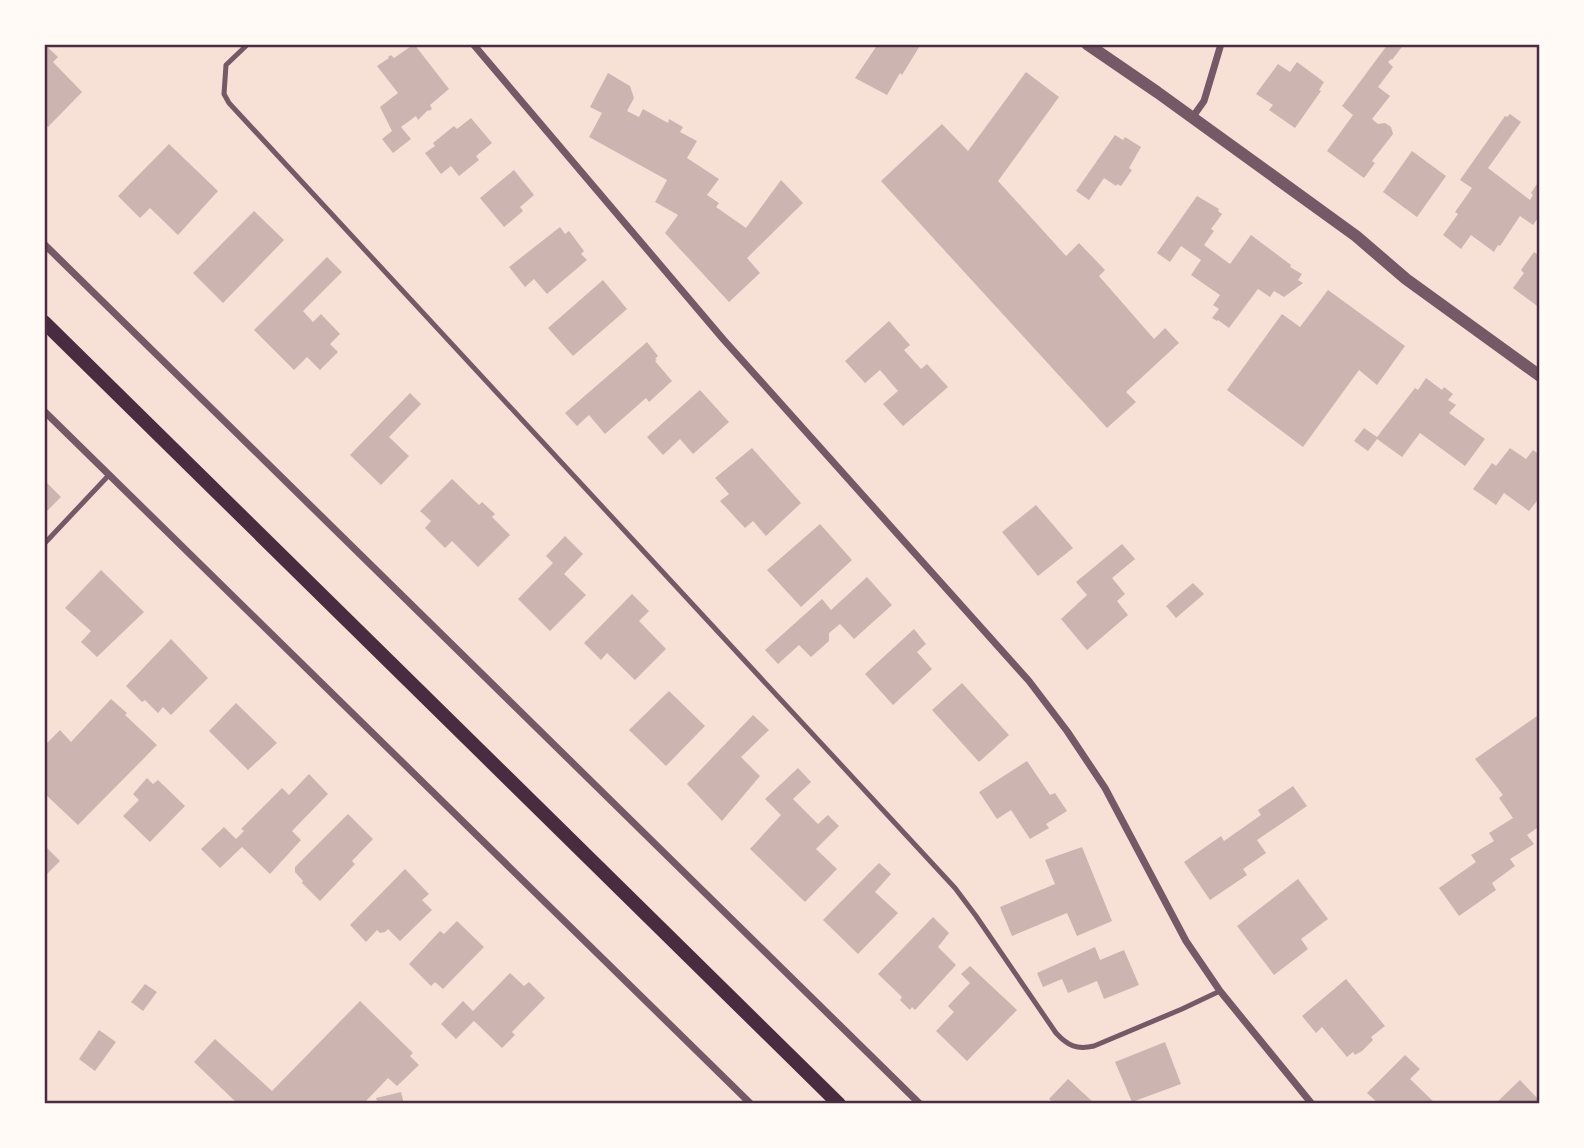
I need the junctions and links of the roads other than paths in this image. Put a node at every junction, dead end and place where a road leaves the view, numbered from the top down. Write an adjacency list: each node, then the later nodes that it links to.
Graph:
1 (248, 44): 12 (lane)
2 (473, 44): 12 (street)
3 (1087, 44): 5 (street)
4 (1221, 44): 5 (street)
5 (1192, 118): 8 (street)
6 (44, 244): 15 (street)
7 (44, 322): 14 (main road)
8 (1540, 376)
9 (44, 411): 10 (street)
10 (109, 475): 11 (lane); 13 (street)
11 (44, 544)
12 (1220, 990): 16 (street)
13 (751, 1104)
14 (839, 1104)
15 (920, 1104)
16 (1312, 1104)

